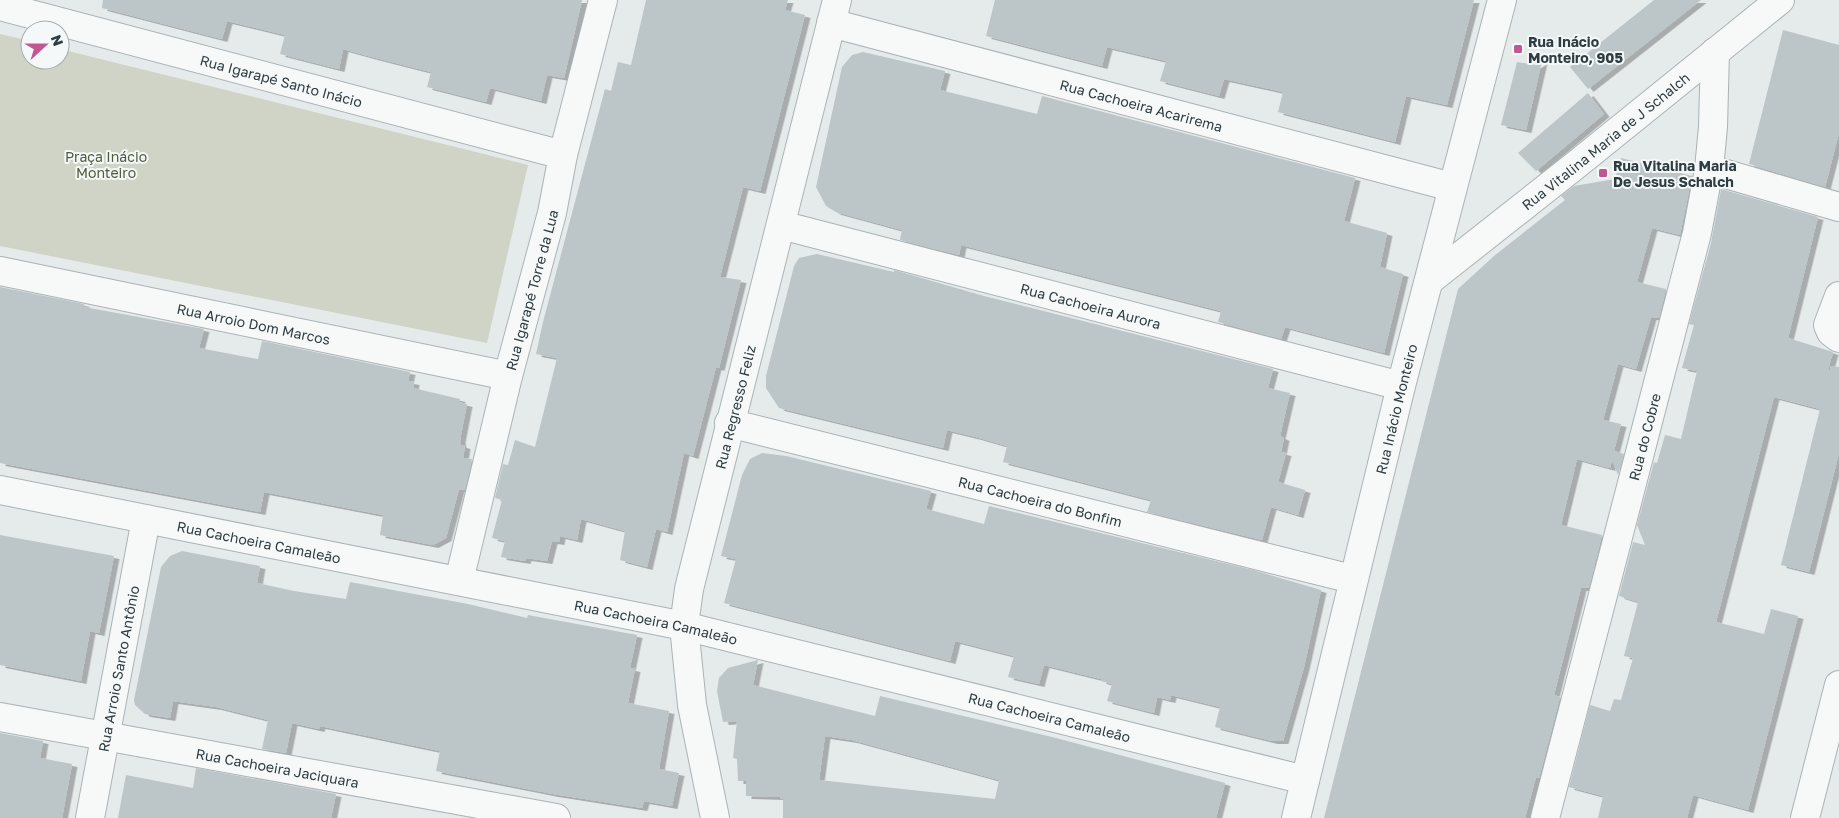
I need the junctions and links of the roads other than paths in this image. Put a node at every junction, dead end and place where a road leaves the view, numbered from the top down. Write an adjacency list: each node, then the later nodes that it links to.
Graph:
1 (603, 0): 7 (street, Rua Igarapé Torre da Lua)
2 (1502, 0): 9 (street, Rua Inácio Monteiro)
3 (1780, 0): 6 (street, Rua Vitalina Maria de J Schalch)
4 (0, 6): 7 (street, Rua Igarapé Santo Inácio)
5 (834, 12): 9 (street, Rua Cachoeira Acarirema); 11 (street, Rua Regresso Feliz)
6 (1715, 52): 8 (street, Rua do Cobre); 13 (street, Rua Vitalina Maria de J Schalch)
7 (563, 155): 16 (street, Rua Igarapé Torre da Lua)
8 (1709, 169): 10 (street); 33 (street, Rua do Cobre)
9 (1452, 187): 13 (street, Rua Inácio Monteiro)
10 (1839, 207)
11 (781, 225): 17 (street, Rua Cachoeira Aurora); 18 (street, Rua Regresso Feliz)
12 (0, 271): 16 (street, Rua Arroio Dom Marcos)
13 (1430, 280): 17 (street, Rua Inácio Monteiro)
14 (1839, 296): 15 (street)
15 (1839, 338)
16 (508, 376): 22 (street, Rua Igarapé Torre da Lua)
17 (1401, 386): 21 (street, Rua Inácio Monteiro)
18 (729, 423): 21 (street, Rua Cachoeira do Bonfim); 23 (street, Rua Regresso Feliz)
19 (0, 490): 20 (street, Rua Cachoeira Camaleão)
20 (146, 519): 22 (street, Rua Cachoeira Camaleão); 26 (street, Rua Arroio Santo Antônio)
21 (1352, 580): 27 (street, Rua Inácio Monteiro)
22 (459, 581): 23 (street, Rua Cachoeira Camaleão)
23 (684, 626): 27 (street, Rua Cachoeira Camaleão); 31 (street, Rua Regresso Feliz)
24 (1839, 685): 34 (street)
25 (0, 717): 26 (street, Rua Cachoeira Jaciquara)
26 (103, 737): 28 (street, Rua Cachoeira Jaciquara); 29 (street, Rua Arroio Santo Antônio)
27 (1305, 780): 32 (street, Rua Inácio Monteiro)
28 (455, 809): 30 (street, Rua Cachoeira Jaciquara)
29 (90, 818)
30 (556, 818)
31 (715, 818)
32 (1296, 818)
33 (1545, 818)
34 (1806, 818)

